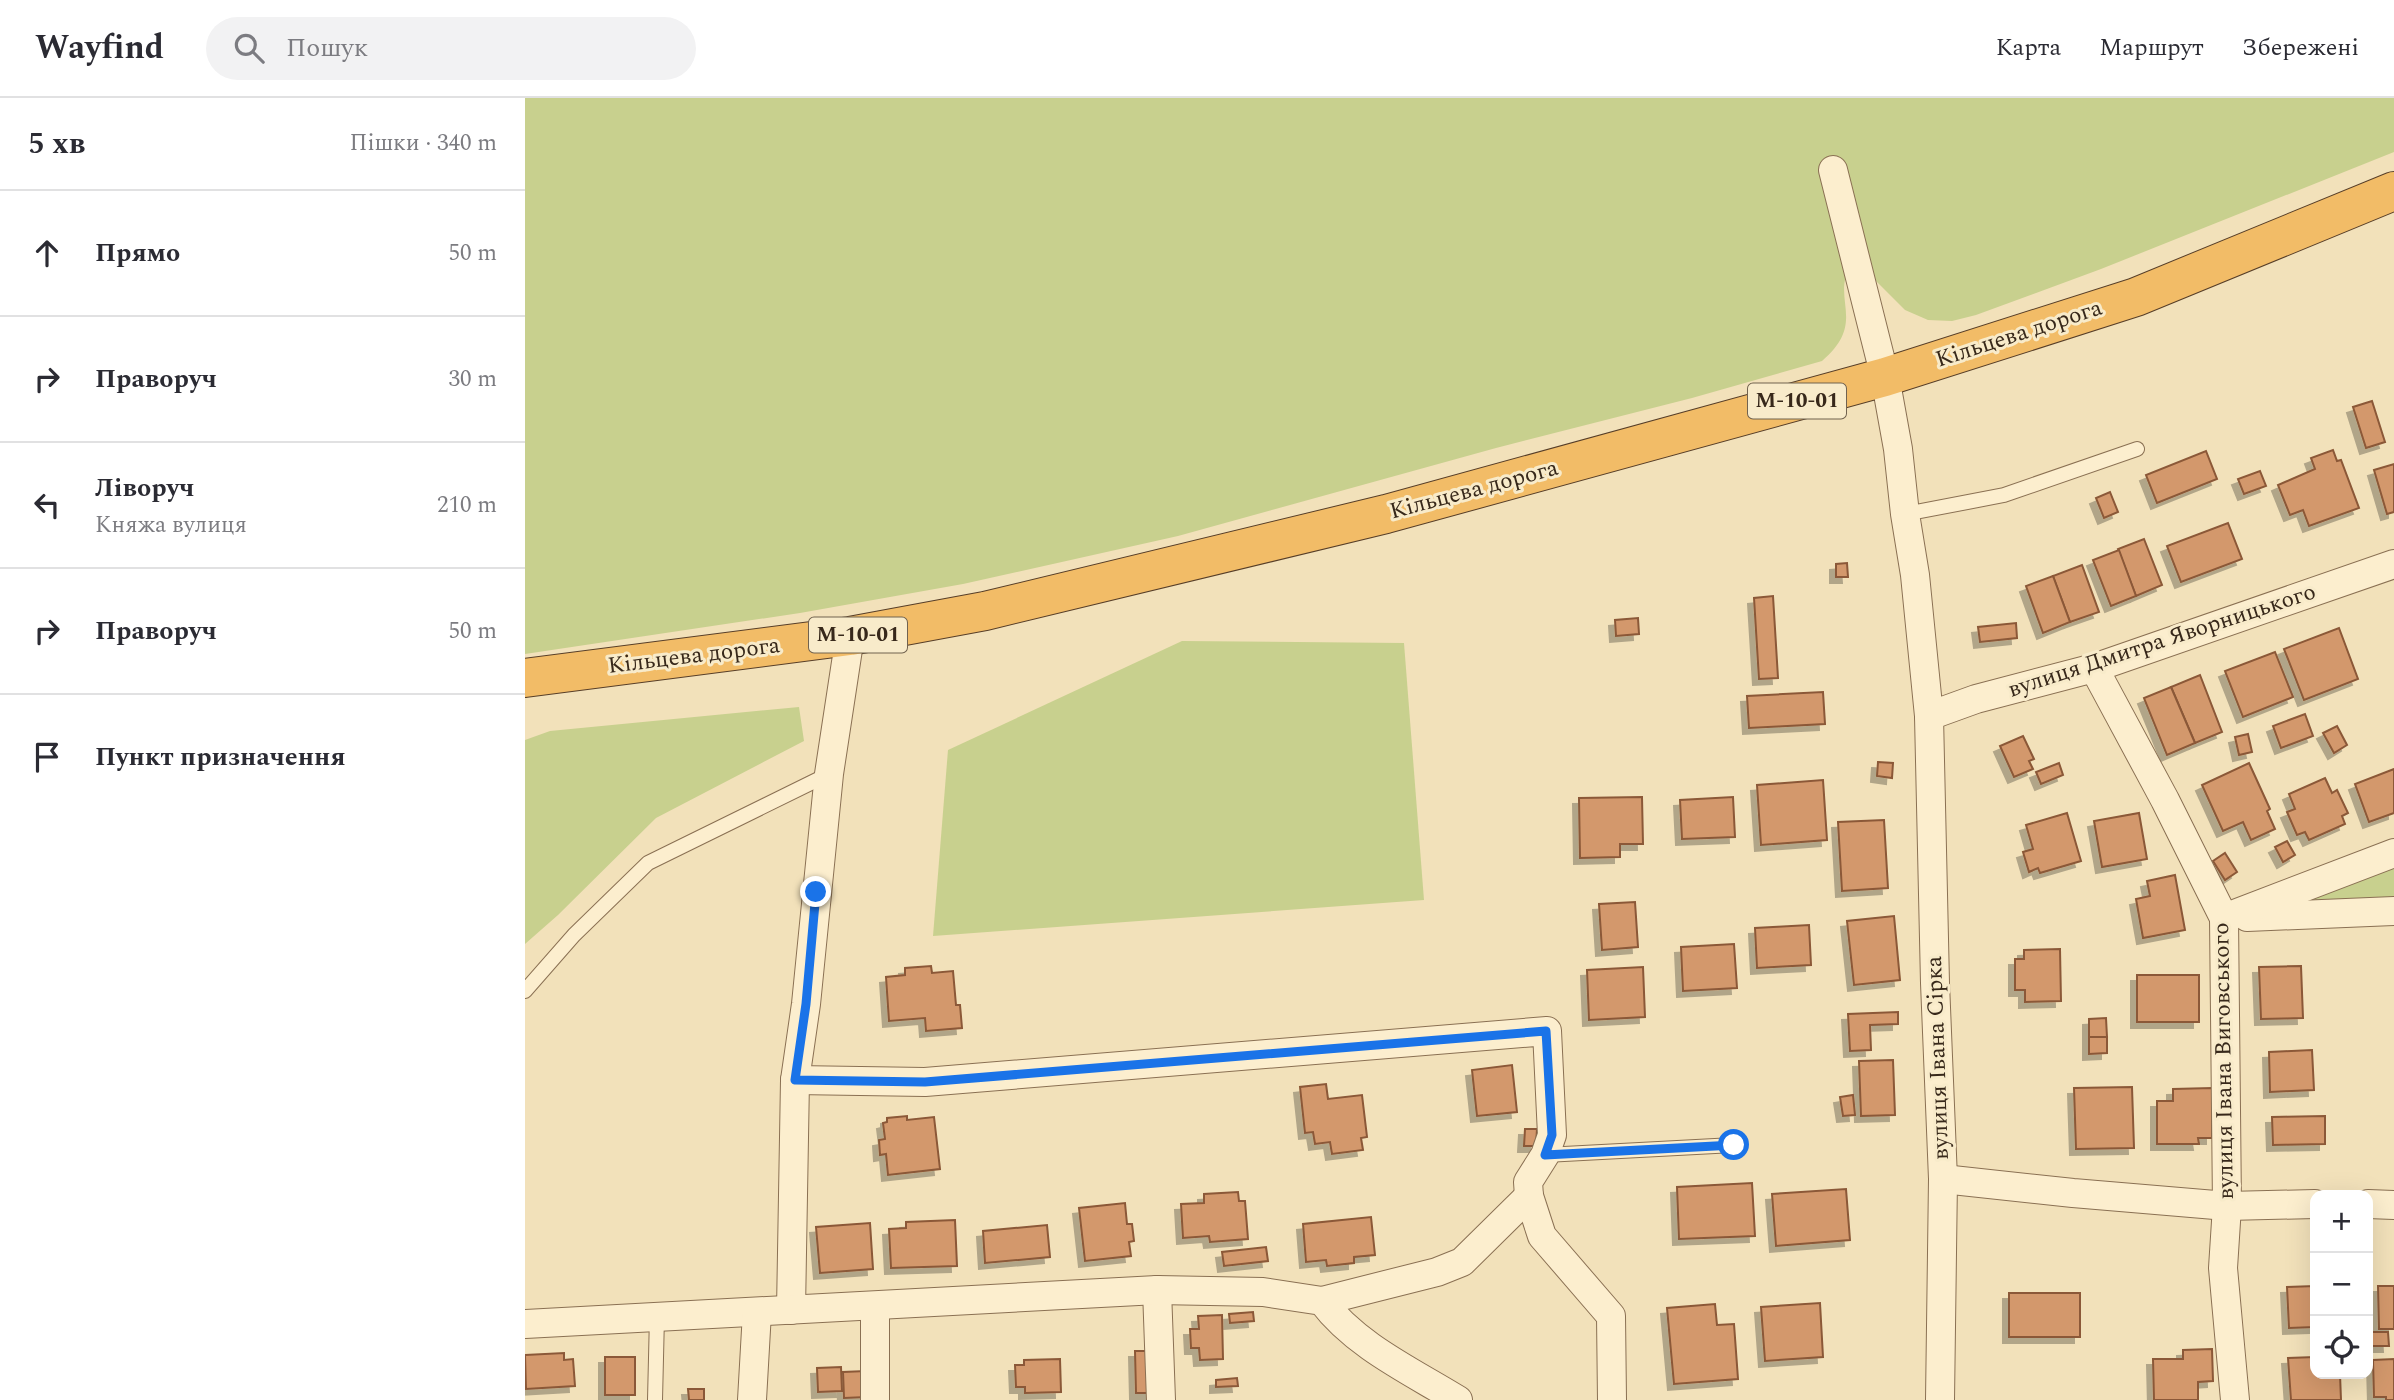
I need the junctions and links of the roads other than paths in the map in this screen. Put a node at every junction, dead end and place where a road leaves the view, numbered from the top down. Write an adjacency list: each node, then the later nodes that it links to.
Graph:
1 (1833, 170): 3 (street, вулиця Івана Сірка)
2 (2394, 191): 3 (highway, Кільцева дорога / М-10-01)
3 (1885, 377): 5 (street, вулиця Івана Сірка); 7 (highway, Кільцева дорога / М-10-01)
4 (2137, 449): 5 (lane)
5 (1905, 514): 10 (street, вулиця Івана Сірка)
6 (2394, 564): 8 (street, вулиця Дмитра Яворницького)
7 (850, 636): 9 (highway, Кільцева дорога / М-10-01); 11 (street)
8 (2094, 668): 10 (street, вулиця Дмитра Яворницького); 14 (street, вулиця Івана Виговського)
9 (525, 678)
10 (1929, 716): 19 (street, вулиця Івана Сірка)
11 (829, 774): 15 (lane); 16 (street)
12 (2394, 853): 14 (street)
13 (2394, 911): 14 (street)
14 (2224, 918): 24 (street, вулиця Івана Виговського)
15 (525, 991)
16 (795, 1080): 18 (street); 28 (street)
17 (1734, 1145): 18 (lane)
18 (1545, 1155): 20 (street)
19 (1943, 1179): 24 (street); 38 (street, вулиця Івана Сірка)
20 (1529, 1196): 26 (street); 37 (street)
21 (2310, 1204): 24 (street)
22 (2373, 1204): 23 (street)
23 (2394, 1205)
24 (2227, 1206): 39 (street, вулиця Івана Виговського)
25 (1157, 1290): 26 (street); 27 (street); 35 (street)
26 (1322, 1301): 36 (street)
27 (875, 1307): 28 (street); 34 (street)
28 (791, 1310): 29 (street)
29 (757, 1312): 30 (street); 33 (street)
30 (657, 1316): 31 (street); 32 (lane)
31 (525, 1324)
32 (655, 1400)
33 (753, 1400)
34 (875, 1400)
35 (1161, 1400)
36 (1458, 1400)
37 (1612, 1400)
38 (1940, 1400)
39 (2235, 1400)

